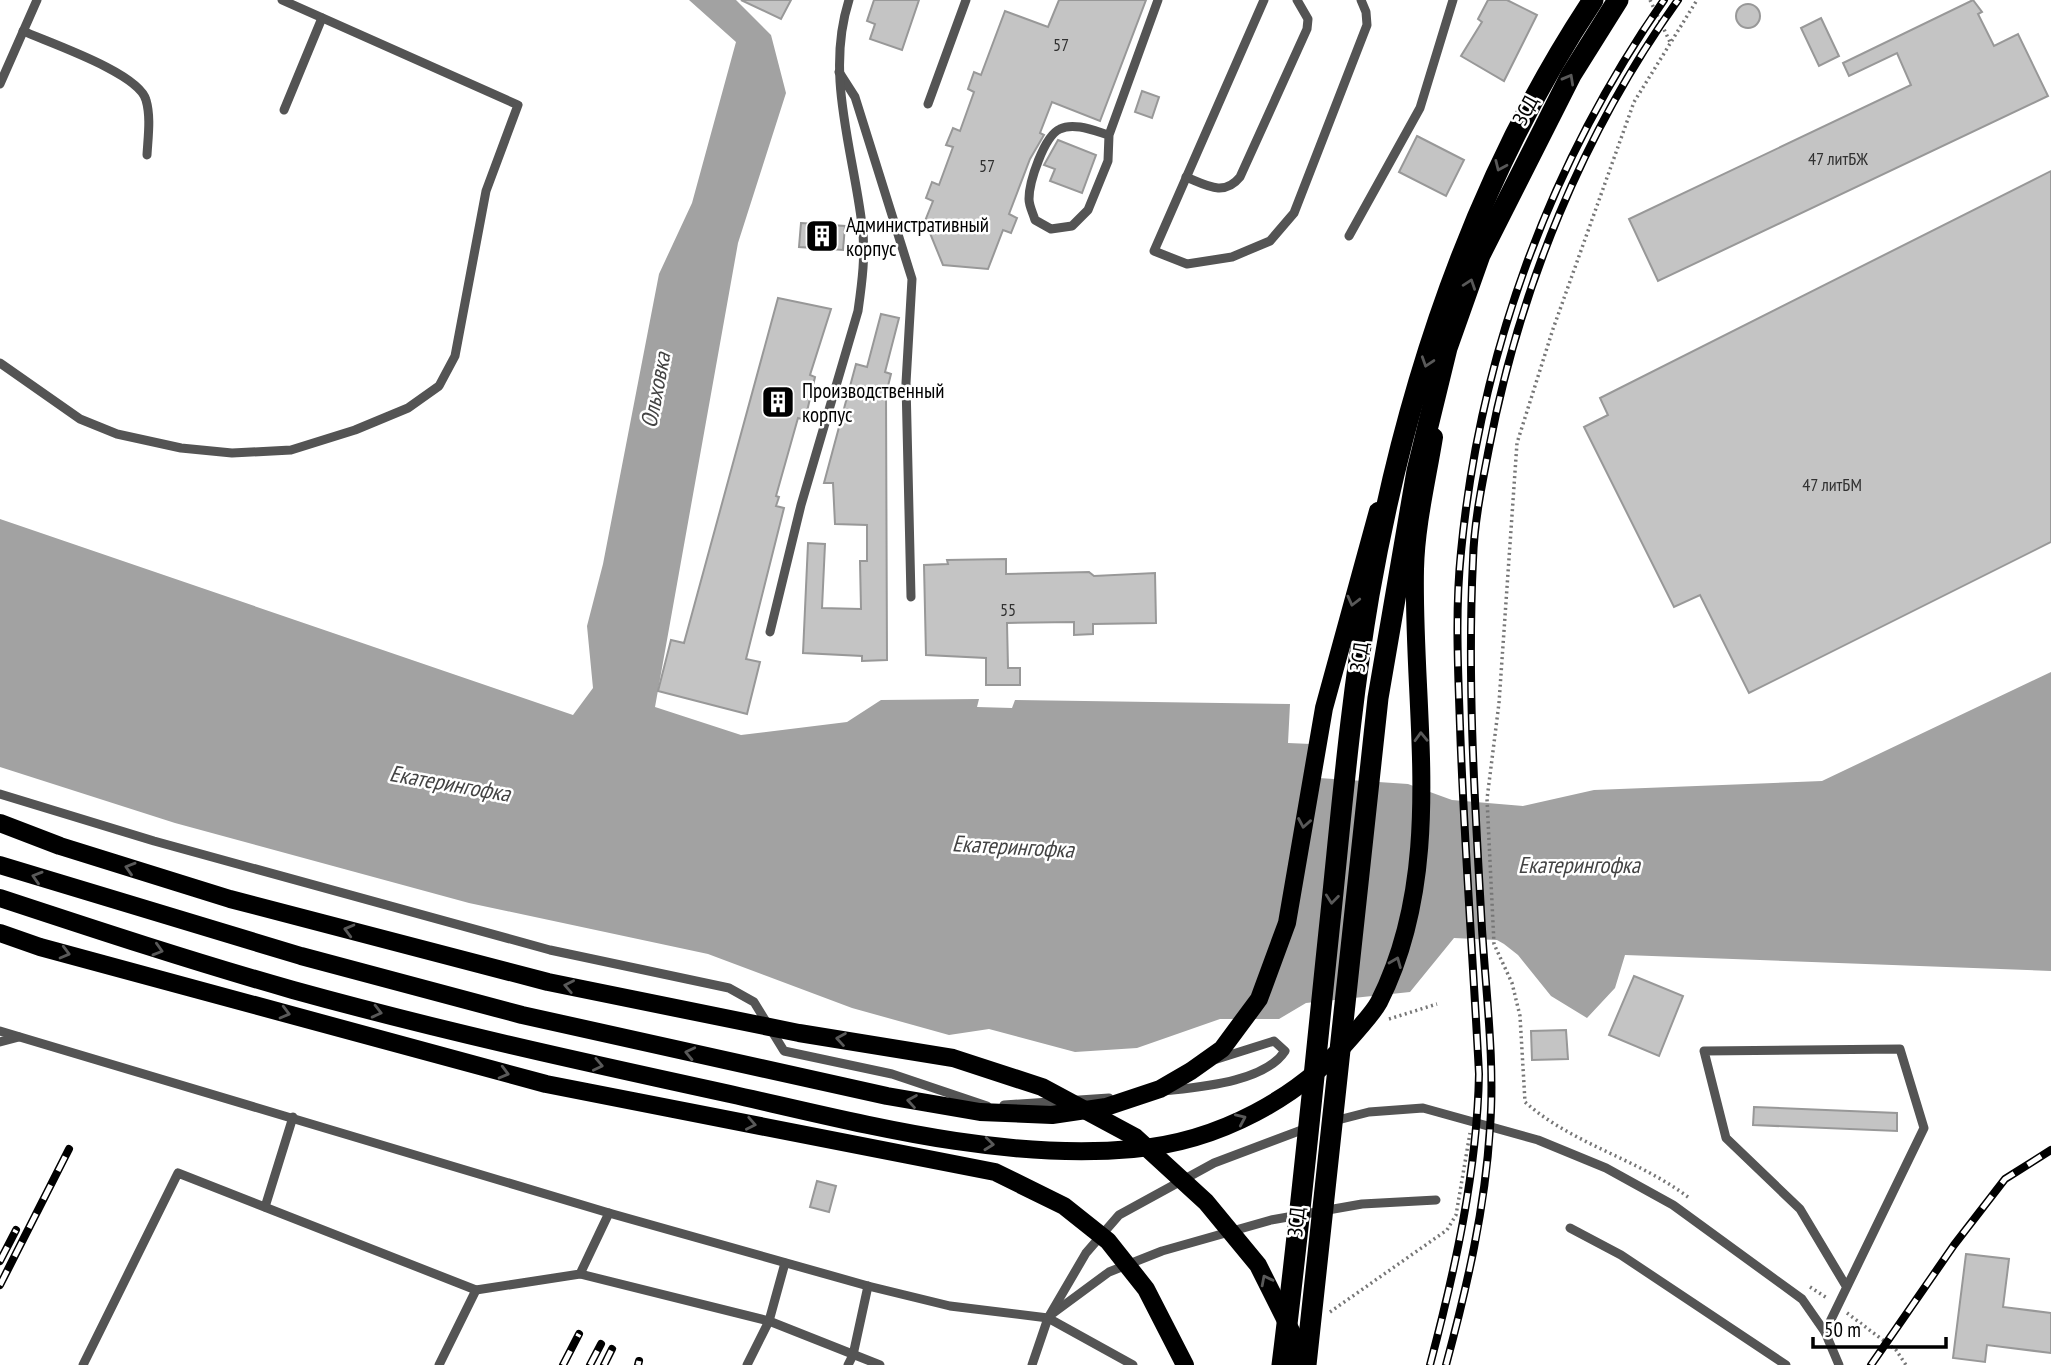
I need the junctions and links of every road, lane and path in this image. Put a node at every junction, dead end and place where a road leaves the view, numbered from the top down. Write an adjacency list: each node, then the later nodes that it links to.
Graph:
1 (37, 0): 16 (lane)
2 (282, 0): 14 (lane)
3 (849, 0): 18 (lane)
4 (966, 0): 20 (lane)
5 (1158, 0): 22 (lane)
6 (1264, 0): 24 (lane)
7 (1297, 0): 24 (lane)
8 (1361, 0): 24 (lane)
9 (1453, 0): 25 (lane)
10 (1593, 0): 28 (highway, ЗСД, one-way to 28)
11 (1618, 0): 26 (highway, ЗСД, one-way to 11)
12 (1650, 0): 17 (path)
13 (1697, 0): 17 (path)
14 (295, 2): 15 (lane)
15 (322, 18): 21 (lane); 27 (lane)
16 (23, 31): 19 (lane); 23 (lane)
17 (1670, 42): 42 (path)
18 (839, 72): 29 (lane); 30 (lane)
19 (0, 84)
20 (928, 104)
21 (284, 110)
22 (1109, 135): 22 (lane)
23 (147, 155)
24 (1186, 177)
25 (1349, 236)
26 (1447, 348): 34 (main road, one-way to 26); 68 (highway, ЗСД)
27 (0, 363)
28 (1409, 419): 33 (main road, one-way to 33); 59 (highway, ЗСД, one-way to 59)
29 (911, 597)
30 (770, 632)
31 (0, 794): 39 (lane)
32 (0, 823): 68 (main road, one-way to 32)
33 (0, 865)
34 (0, 898)
35 (0, 933): 67 (main road, one-way to 67)
36 (0, 1031): 37 (lane)
37 (21, 1036): 38 (lane); 40 (lane)
38 (0, 1042)
39 (1119, 1097): 39 (lane)
40 (293, 1117): 44 (lane); 45 (lane)
41 (1472, 1120): 54 (path); 55 (lane); 57 (lane)
42 (1689, 1198)
43 (1436, 1200): 55 (lane)
44 (265, 1207): 52 (lane); 60 (lane)
45 (609, 1213): 47 (lane); 48 (lane)
46 (1570, 1228): 69 (lane)
47 (785, 1263): 50 (lane); 56 (lane)
48 (580, 1274): 52 (lane); 56 (lane)
49 (1802, 1282): 53 (path)
50 (868, 1286): 55 (lane); 58 (lane)
51 (1846, 1286): 51 (lane); 53 (lane)
52 (476, 1290): 61 (lane)
53 (1837, 1305): 57 (lane); 71 (path)
54 (1328, 1313)
55 (1048, 1318): 65 (lane); 66 (lane)
56 (769, 1321): 58 (lane); 62 (lane)
57 (1825, 1332): 70 (lane)
58 (853, 1354): 63 (lane); 64 (lane)
59 (1282, 1358)
60 (82, 1365)
61 (439, 1365)
62 (747, 1365)
63 (848, 1365)
64 (880, 1365)
65 (1032, 1365)
66 (1133, 1365)
67 (1185, 1365)
68 (1303, 1365)
69 (1786, 1365)
70 (1839, 1365)
71 (1906, 1365)

